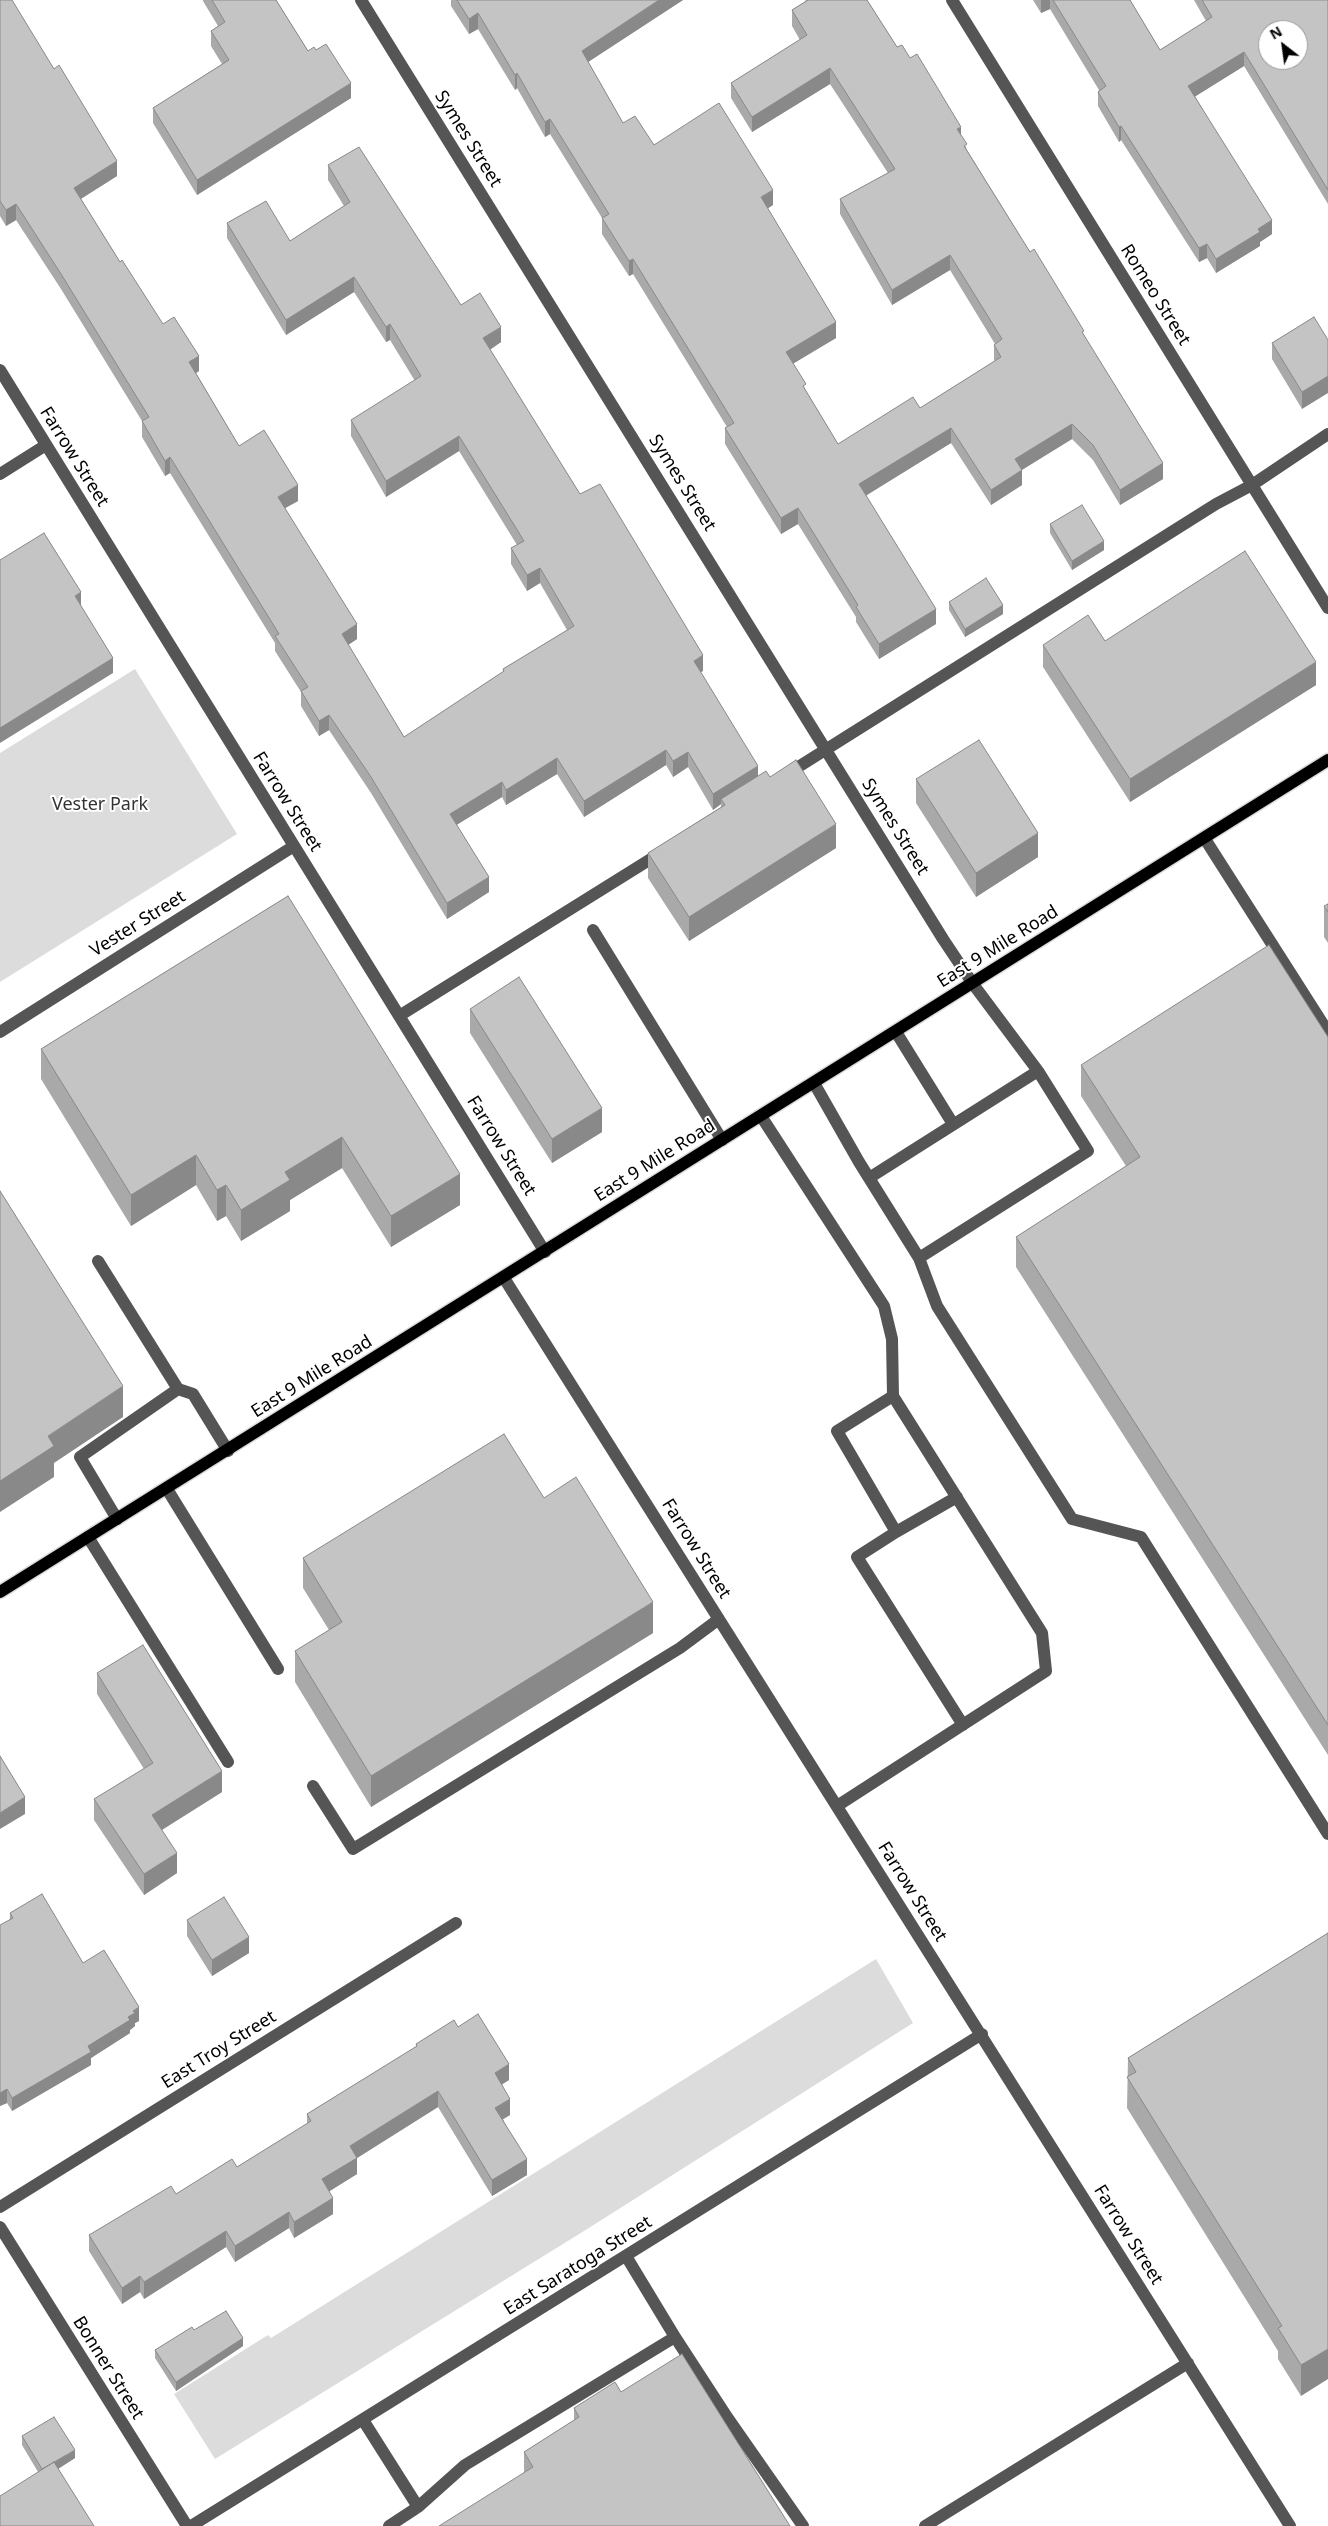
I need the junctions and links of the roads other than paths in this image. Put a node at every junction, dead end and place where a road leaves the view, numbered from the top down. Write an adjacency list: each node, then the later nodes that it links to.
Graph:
1 (361, 0): 9 (street, Symes Street)
2 (952, 0): 7 (street, Romeo Street)
3 (0, 370): 5 (street, Farrow Street)
4 (1328, 434): 7 (street)
5 (46, 445): 6 (street); 14 (street, Farrow Street)
6 (0, 474)
7 (1252, 485): 8 (street, Romeo Street); 9 (street)
8 (1328, 608)
9 (826, 749): 11 (street); 16 (street, Symes Street)
10 (1328, 760): 12 (main road, East 9 Mile Road)
11 (774, 782)
12 (1205, 839): 16 (main road, East 9 Mile Road); 20 (street)
13 (674, 845): 17 (street)
14 (294, 846): 17 (street, Farrow Street); 18 (street, Vester Street)
15 (593, 930): 25 (street)
16 (973, 984): 19 (main road, East 9 Mile Road); 21 (street, Symes Street)
17 (399, 1016): 27 (street, Farrow Street)
18 (0, 1032)
19 (896, 1032): 22 (main road, East 9 Mile Road); 24 (street)
20 (1328, 1032)
21 (1038, 1071): 24 (street); 28 (street, Symes Street)
22 (814, 1083): 23 (main road, East 9 Mile Road); 26 (street)
23 (761, 1116): 25 (main road, East 9 Mile Road); 32 (street)
24 (954, 1124): 26 (street)
25 (722, 1140): 27 (main road, East 9 Mile Road)
26 (869, 1178): 28 (street)
27 (545, 1252): 30 (main road, East 9 Mile Road)
28 (919, 1258): 46 (street)
29 (98, 1261): 31 (street)
30 (504, 1278): 33 (main road, East 9 Mile Road); 40 (street, Farrow Street)
31 (178, 1389): 33 (street); 36 (street)
32 (894, 1396): 35 (street); 37 (street)
33 (228, 1451): 34 (main road, East 9 Mile Road)
34 (167, 1490): 36 (main road, East 9 Mile Road); 41 (street)
35 (957, 1496): 37 (street); 42 (street)
36 (117, 1519): 38 (main road, East 9 Mile Road)
37 (896, 1532): 42 (street)
38 (88, 1537): 39 (main road, East 9 Mile Road); 43 (street)
39 (0, 1592)
40 (719, 1619): 44 (street); 45 (street, Farrow Street)
41 (278, 1669)
42 (963, 1724): 45 (street)
43 (228, 1762)
44 (314, 1786)
45 (837, 1806): 48 (street, Farrow Street)
46 (1328, 1834)
47 (456, 1923): 49 (street, East Troy Street)
48 (982, 2034): 51 (street, East Saratoga Street); 53 (street, Farrow Street)
49 (0, 2207)
50 (0, 2228): 56 (street, Bonner Street)
51 (626, 2256): 52 (street); 54 (street, East Saratoga Street)
52 (675, 2337): 55 (street); 59 (street)
53 (1188, 2363): 60 (street); 61 (street, Farrow Street)
54 (363, 2420): 55 (street); 57 (street, East Saratoga Street)
55 (418, 2507): 58 (street)
56 (187, 2526)
57 (191, 2526)
58 (389, 2526)
59 (803, 2526)
60 (926, 2526)
61 (1290, 2526)

